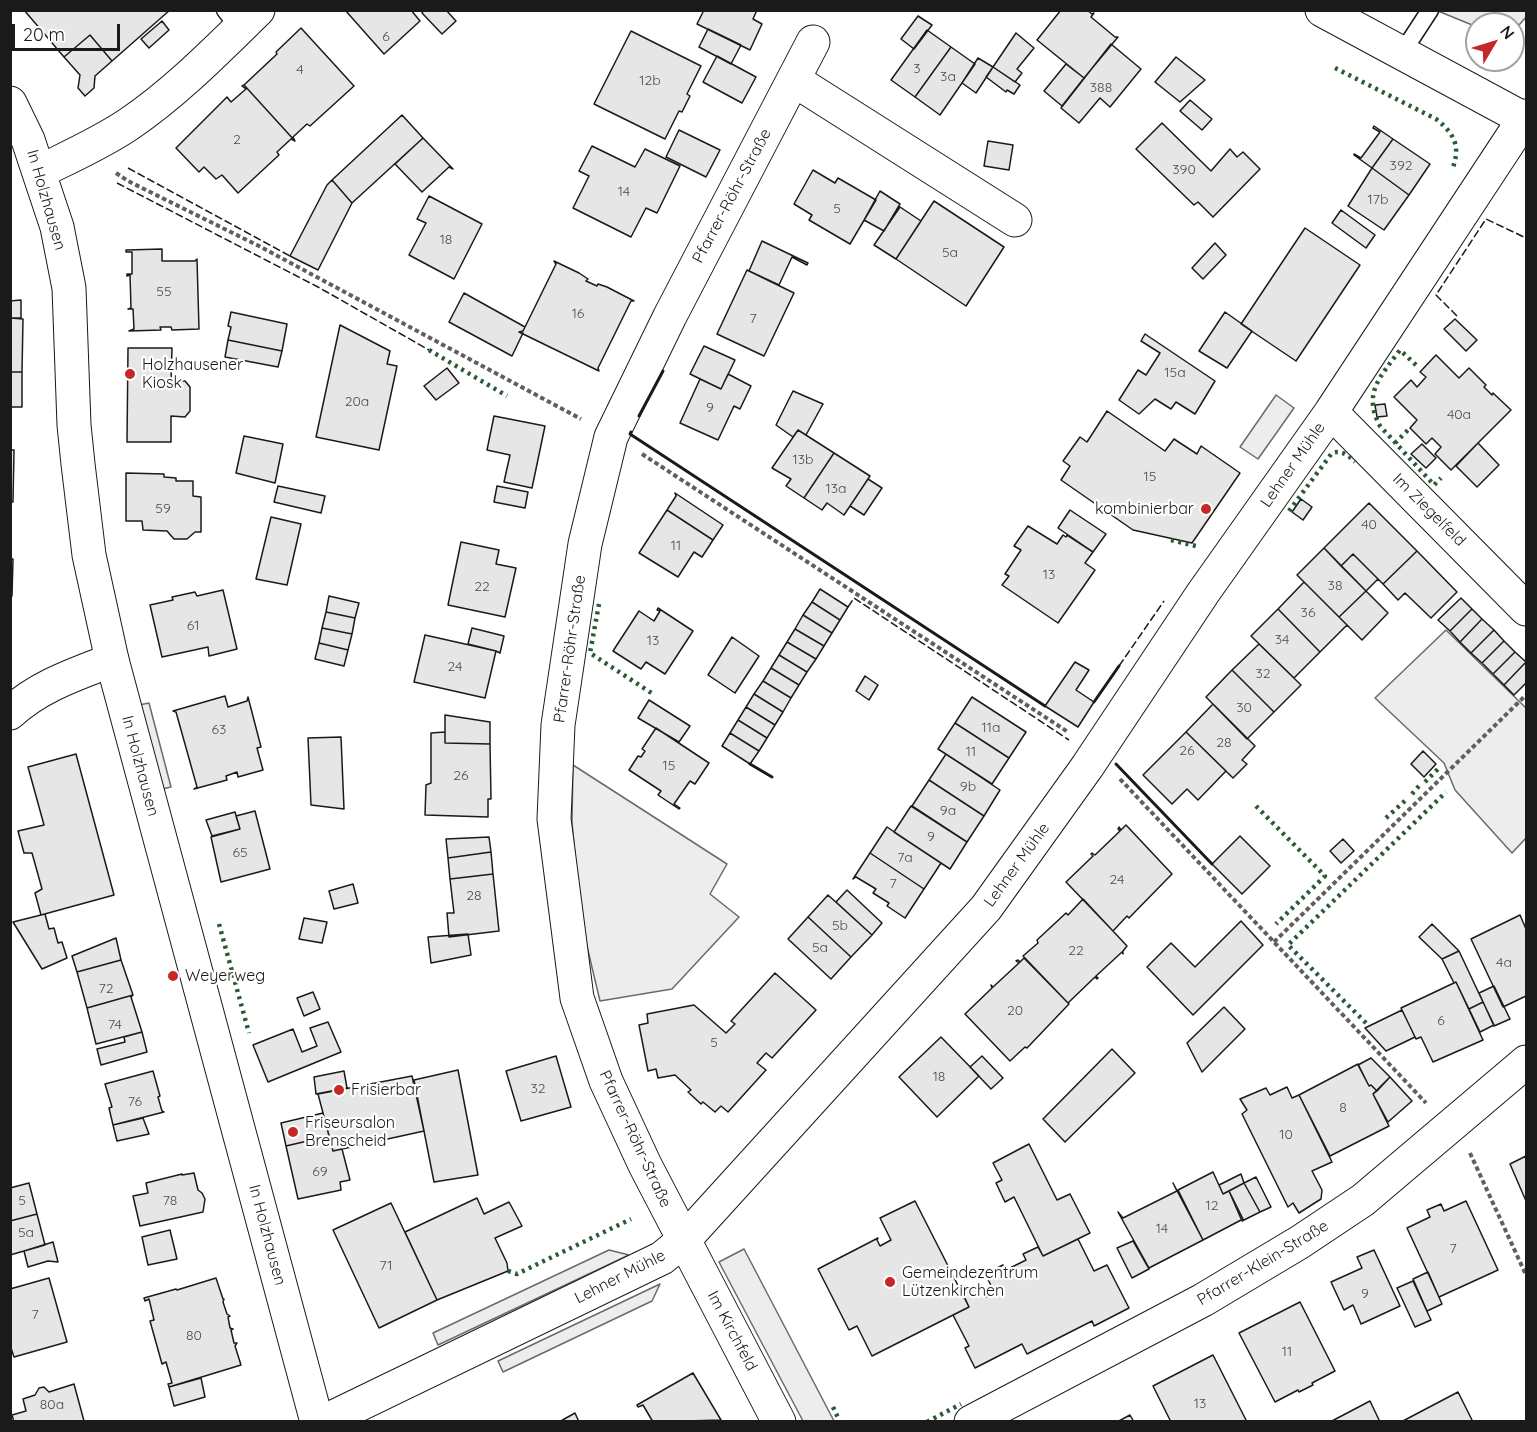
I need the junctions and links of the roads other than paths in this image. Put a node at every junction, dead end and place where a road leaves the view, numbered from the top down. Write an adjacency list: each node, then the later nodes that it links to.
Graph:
1 (1322, 10): 5 (street)
2 (1430, 10): 5 (lane)
3 (241, 16): 9 (street)
4 (813, 42): 6 (street, Pfarrer-Röhr-Straße)
5 (1402, 52): 8 (street)
6 (794, 80): 10 (street); 16 (street, Pfarrer-Röhr-Straße)
7 (10, 104): 9 (street, In Holzhausen)
8 (1526, 118): 11 (street, Lehner Mühle)
9 (39, 172): 13 (street, In Holzhausen)
10 (1015, 220)
11 (1331, 412): 12 (street, Im Ziegelfeld); 16 (street, Lehner Mühle)
12 (1527, 609)
13 (112, 660): 14 (street); 17 (street, In Holzhausen)
14 (10, 713)
15 (1527, 1062): 20 (street, Pfarrer-Klein-Straße)
16 (684, 1240): 18 (street, Lehner Mühle); 19 (street, Im Kirchfeld)
17 (317, 1422)
18 (324, 1422)
19 (779, 1422)
20 (971, 1422)

